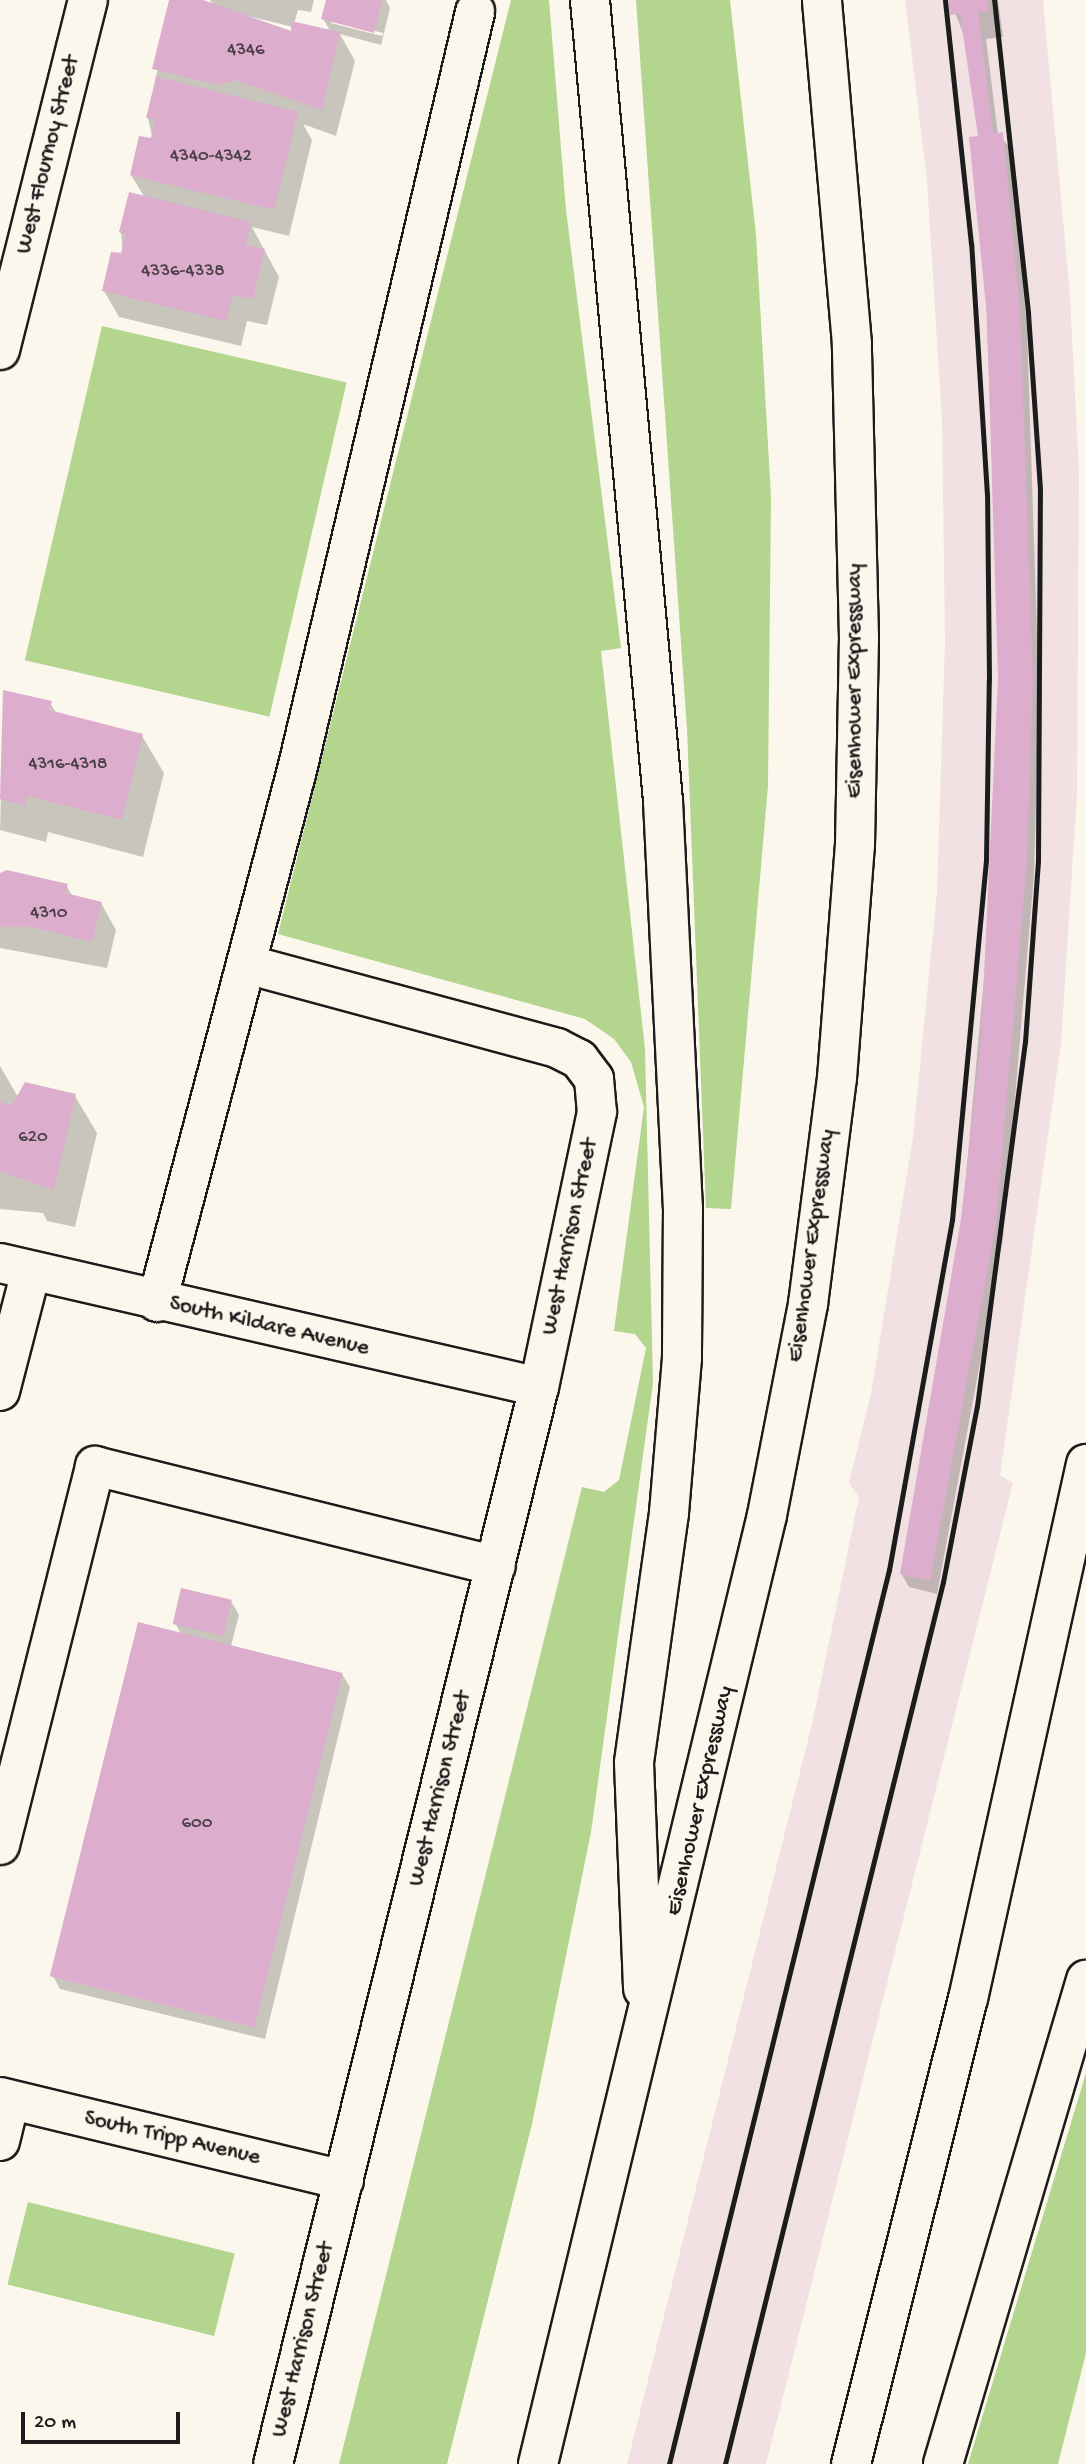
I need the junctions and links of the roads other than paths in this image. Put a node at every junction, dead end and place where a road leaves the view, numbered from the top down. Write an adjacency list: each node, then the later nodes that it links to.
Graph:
1 (88, 0): 5 (main road, West Flournoy Street)
2 (590, 0): 15 (main road)
3 (822, 0): 15 (main road, Eisenhower Expressway)
4 (475, 12): 6 (main road)
5 (0, 351)
6 (246, 964): 8 (main road); 9 (main road, West Harrison Street)
7 (15, 1267): 8 (main road, South Kildare Avenue); 10 (main road)
8 (158, 1302): 9 (main road, South Kildare Avenue)
9 (539, 1387): 12 (main road, West Harrison Street)
10 (0, 1391)
11 (1086, 1464): 21 (main road)
12 (496, 1566): 13 (main road); 18 (main road, West Harrison Street)
13 (0, 1845)
14 (1086, 1980): 22 (main road)
15 (645, 2038): 20 (main road, Eisenhower Expressway)
16 (5, 2098): 17 (main road); 18 (main road, South Tripp Avenue)
17 (0, 2141)
18 (344, 2180): 19 (main road, West Harrison Street)
19 (272, 2464)
20 (538, 2464)
21 (851, 2464)
22 (943, 2464)

